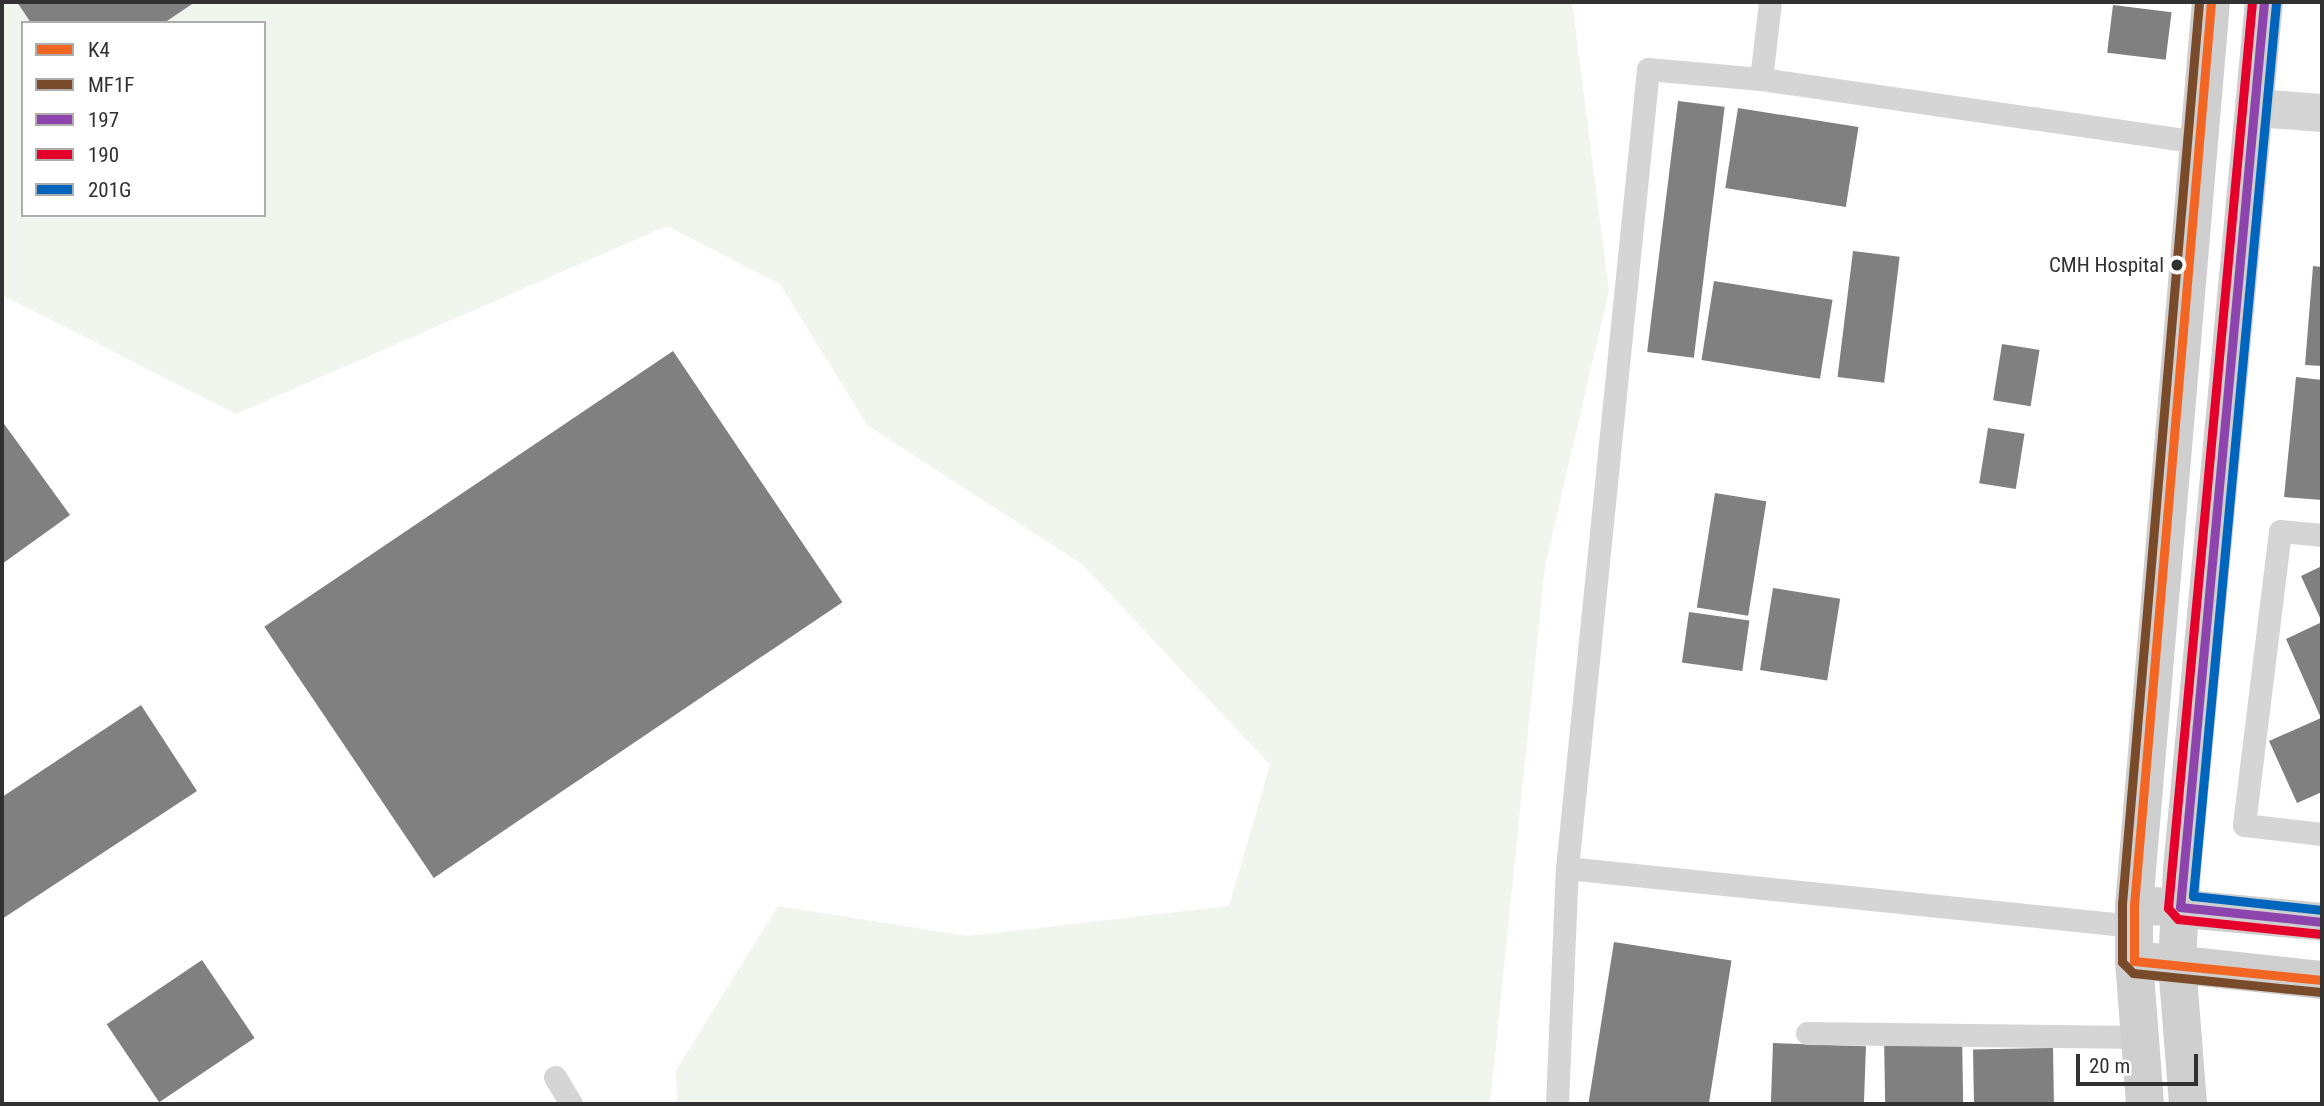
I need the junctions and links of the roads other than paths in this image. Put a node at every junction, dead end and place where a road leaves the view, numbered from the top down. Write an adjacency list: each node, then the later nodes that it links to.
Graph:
1 (1770, 2): 4 (lane)
2 (2210, 2): 7 (main road)
3 (2264, 2): 5 (main road)
4 (1761, 79): 7 (lane); 12 (lane)
5 (2256, 108): 6 (street); 9 (main road)
6 (2322, 113)
7 (2199, 142): 8 (main road)
8 (2172, 454): 9 (main road); 15 (main road)
9 (2221, 459): 13 (main road)
10 (2322, 535): 11 (lane)
11 (2322, 834)
12 (1567, 868): 15 (lane); 22 (lane)
13 (2180, 907): 14 (main road); 15 (main road); 16 (main road)
14 (2322, 922)
15 (2134, 931): 16 (main road); 19 (main road)
16 (2177, 964): 17 (main road); 24 (main road)
17 (2322, 979)
18 (1807, 1033): 19 (lane)
19 (2140, 1037): 23 (main road)
20 (555, 1077): 21 (lane)
21 (571, 1104)
22 (1557, 1104)
23 (2145, 1104)
24 (2188, 1104)

